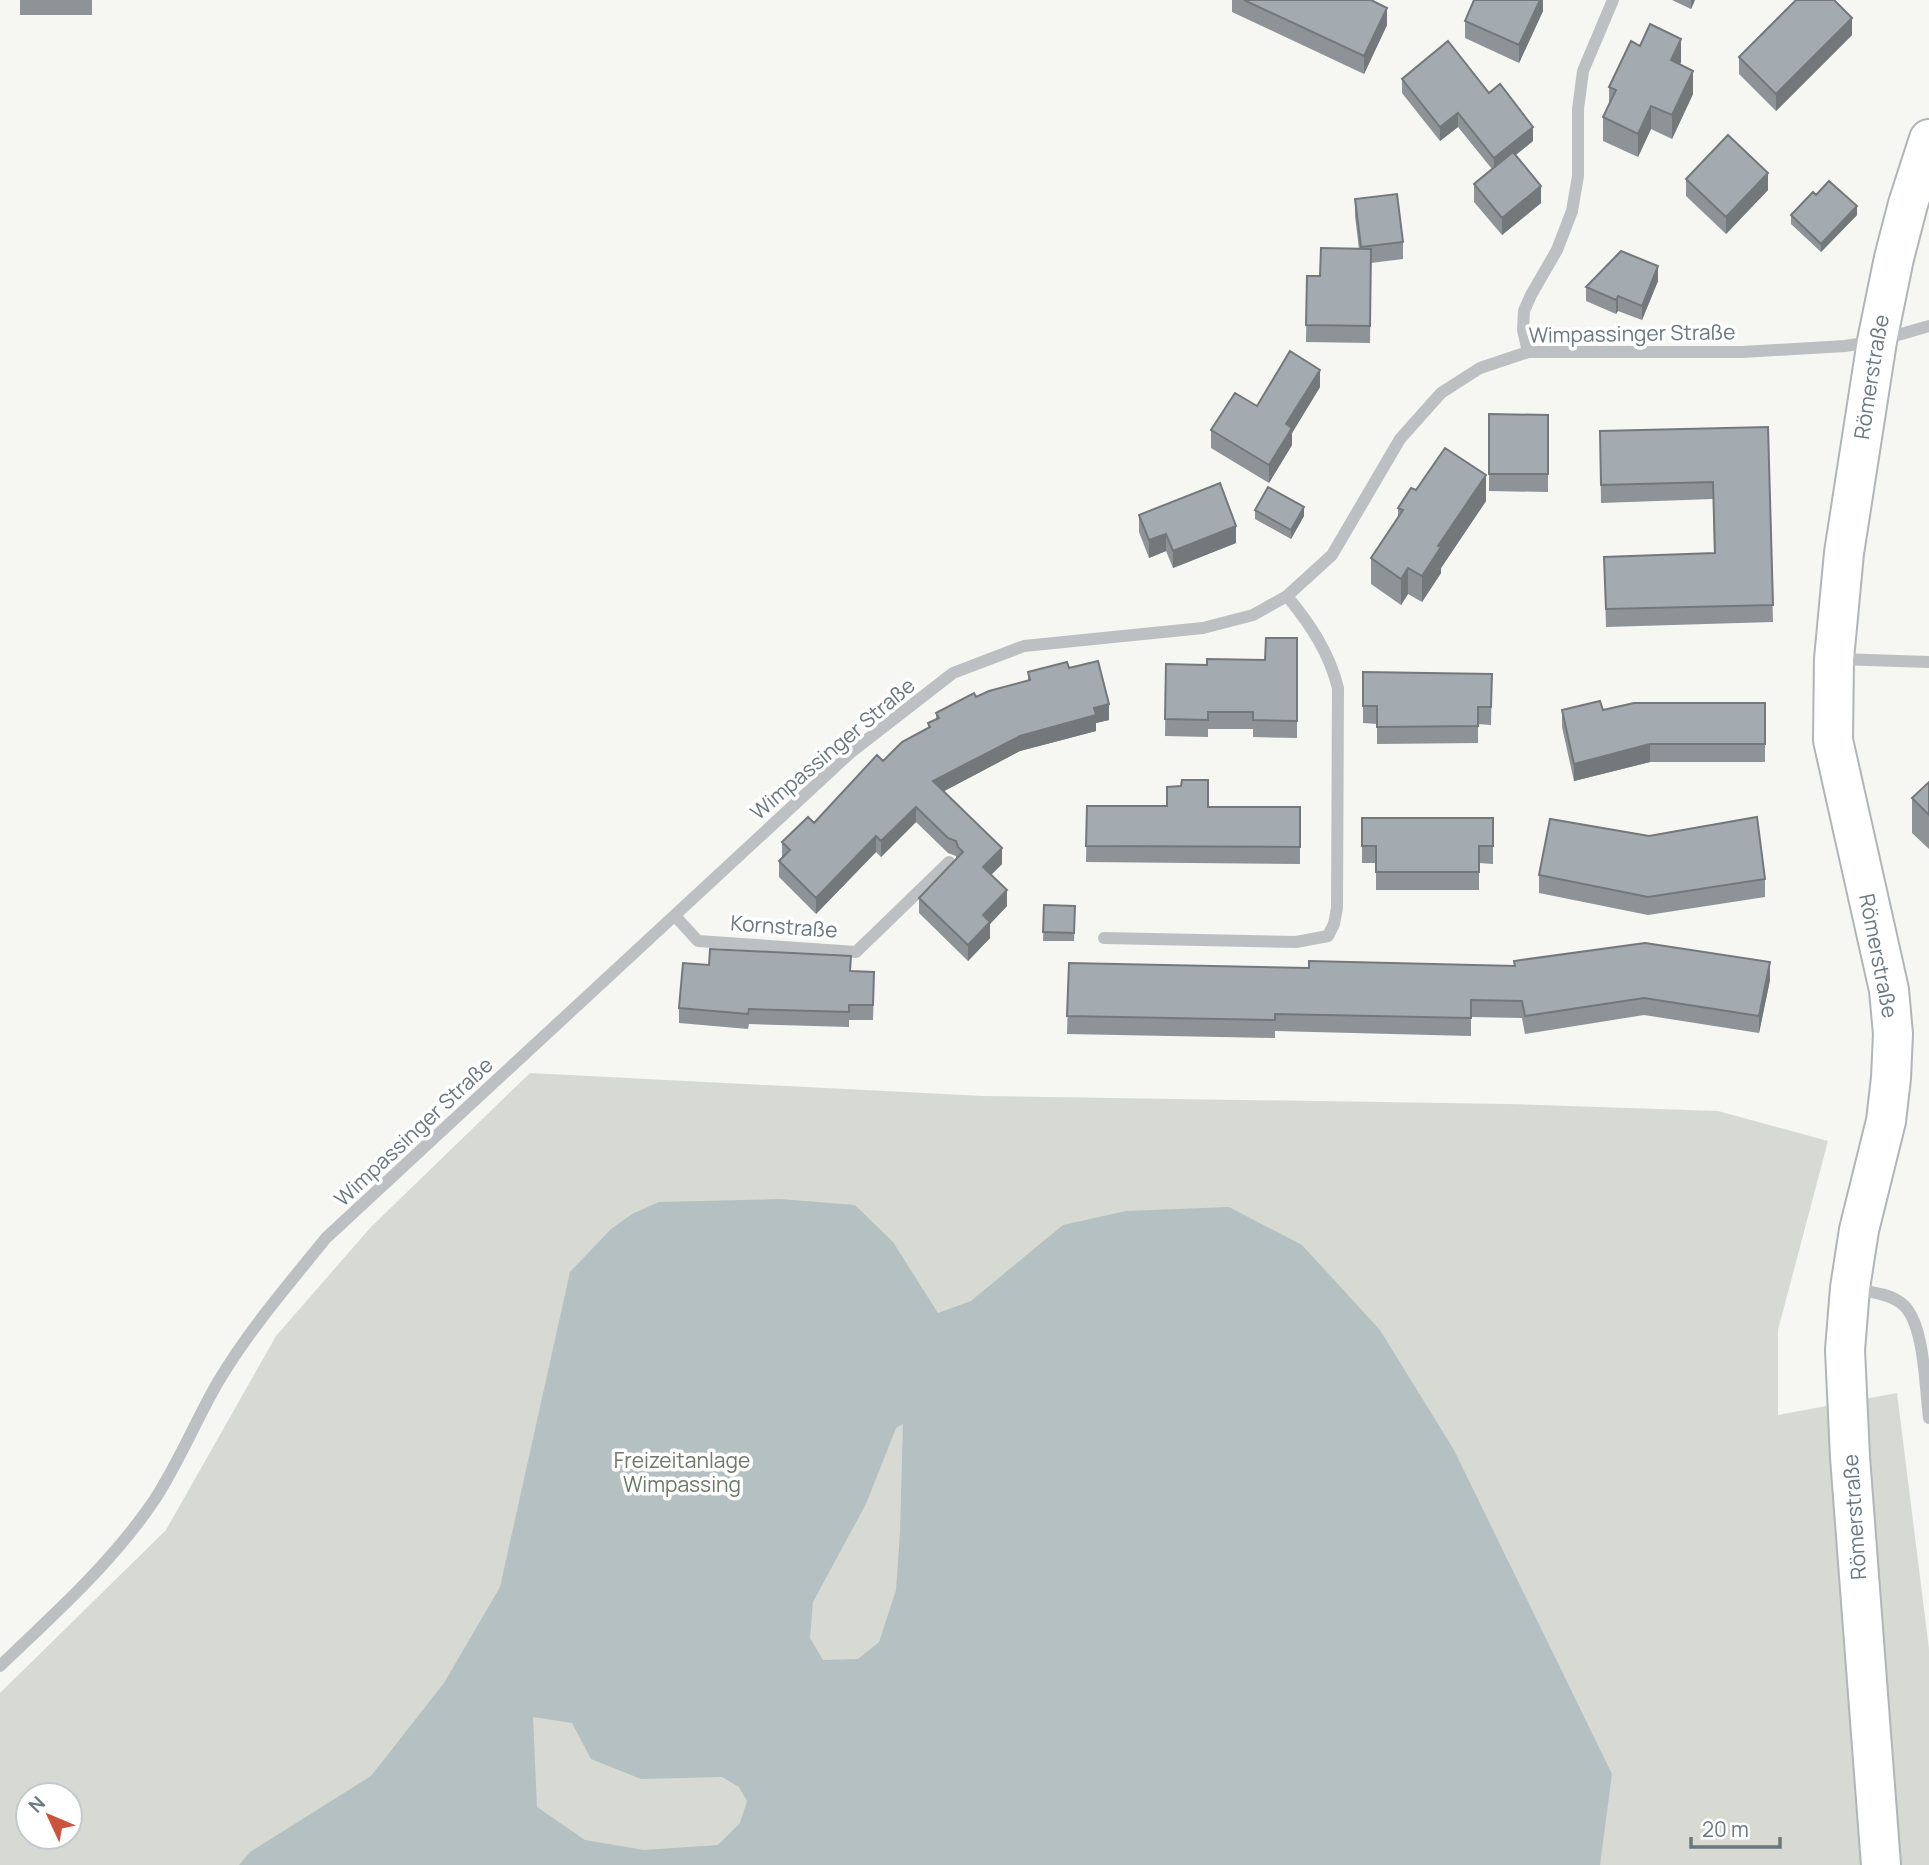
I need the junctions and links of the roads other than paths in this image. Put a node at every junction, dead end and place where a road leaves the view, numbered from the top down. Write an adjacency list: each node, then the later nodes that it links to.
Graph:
1 (1613, 0): 5 (street)
2 (1929, 139): 4 (main road, Römerstraße)
3 (1929, 326): 4 (street, Wimpassinger Straße)
4 (1877, 341): 5 (street, Wimpassinger Straße); 7 (main road, Römerstraße)
5 (1528, 352): 6 (street, Wimpassinger Straße)
6 (1287, 596): 10 (street, Wimpassinger Straße); 11 (street)
7 (1834, 659): 8 (street); 12 (main road, Römerstraße)
8 (1929, 662)
9 (949, 862): 10 (street, Kornstraße)
10 (675, 916): 14 (street, Wimpassinger Straße)
11 (1104, 938)
12 (1850, 1288): 13 (street); 15 (main road, Römerstraße)
13 (1929, 1418)
14 (0, 1666)
15 (1881, 1865)

